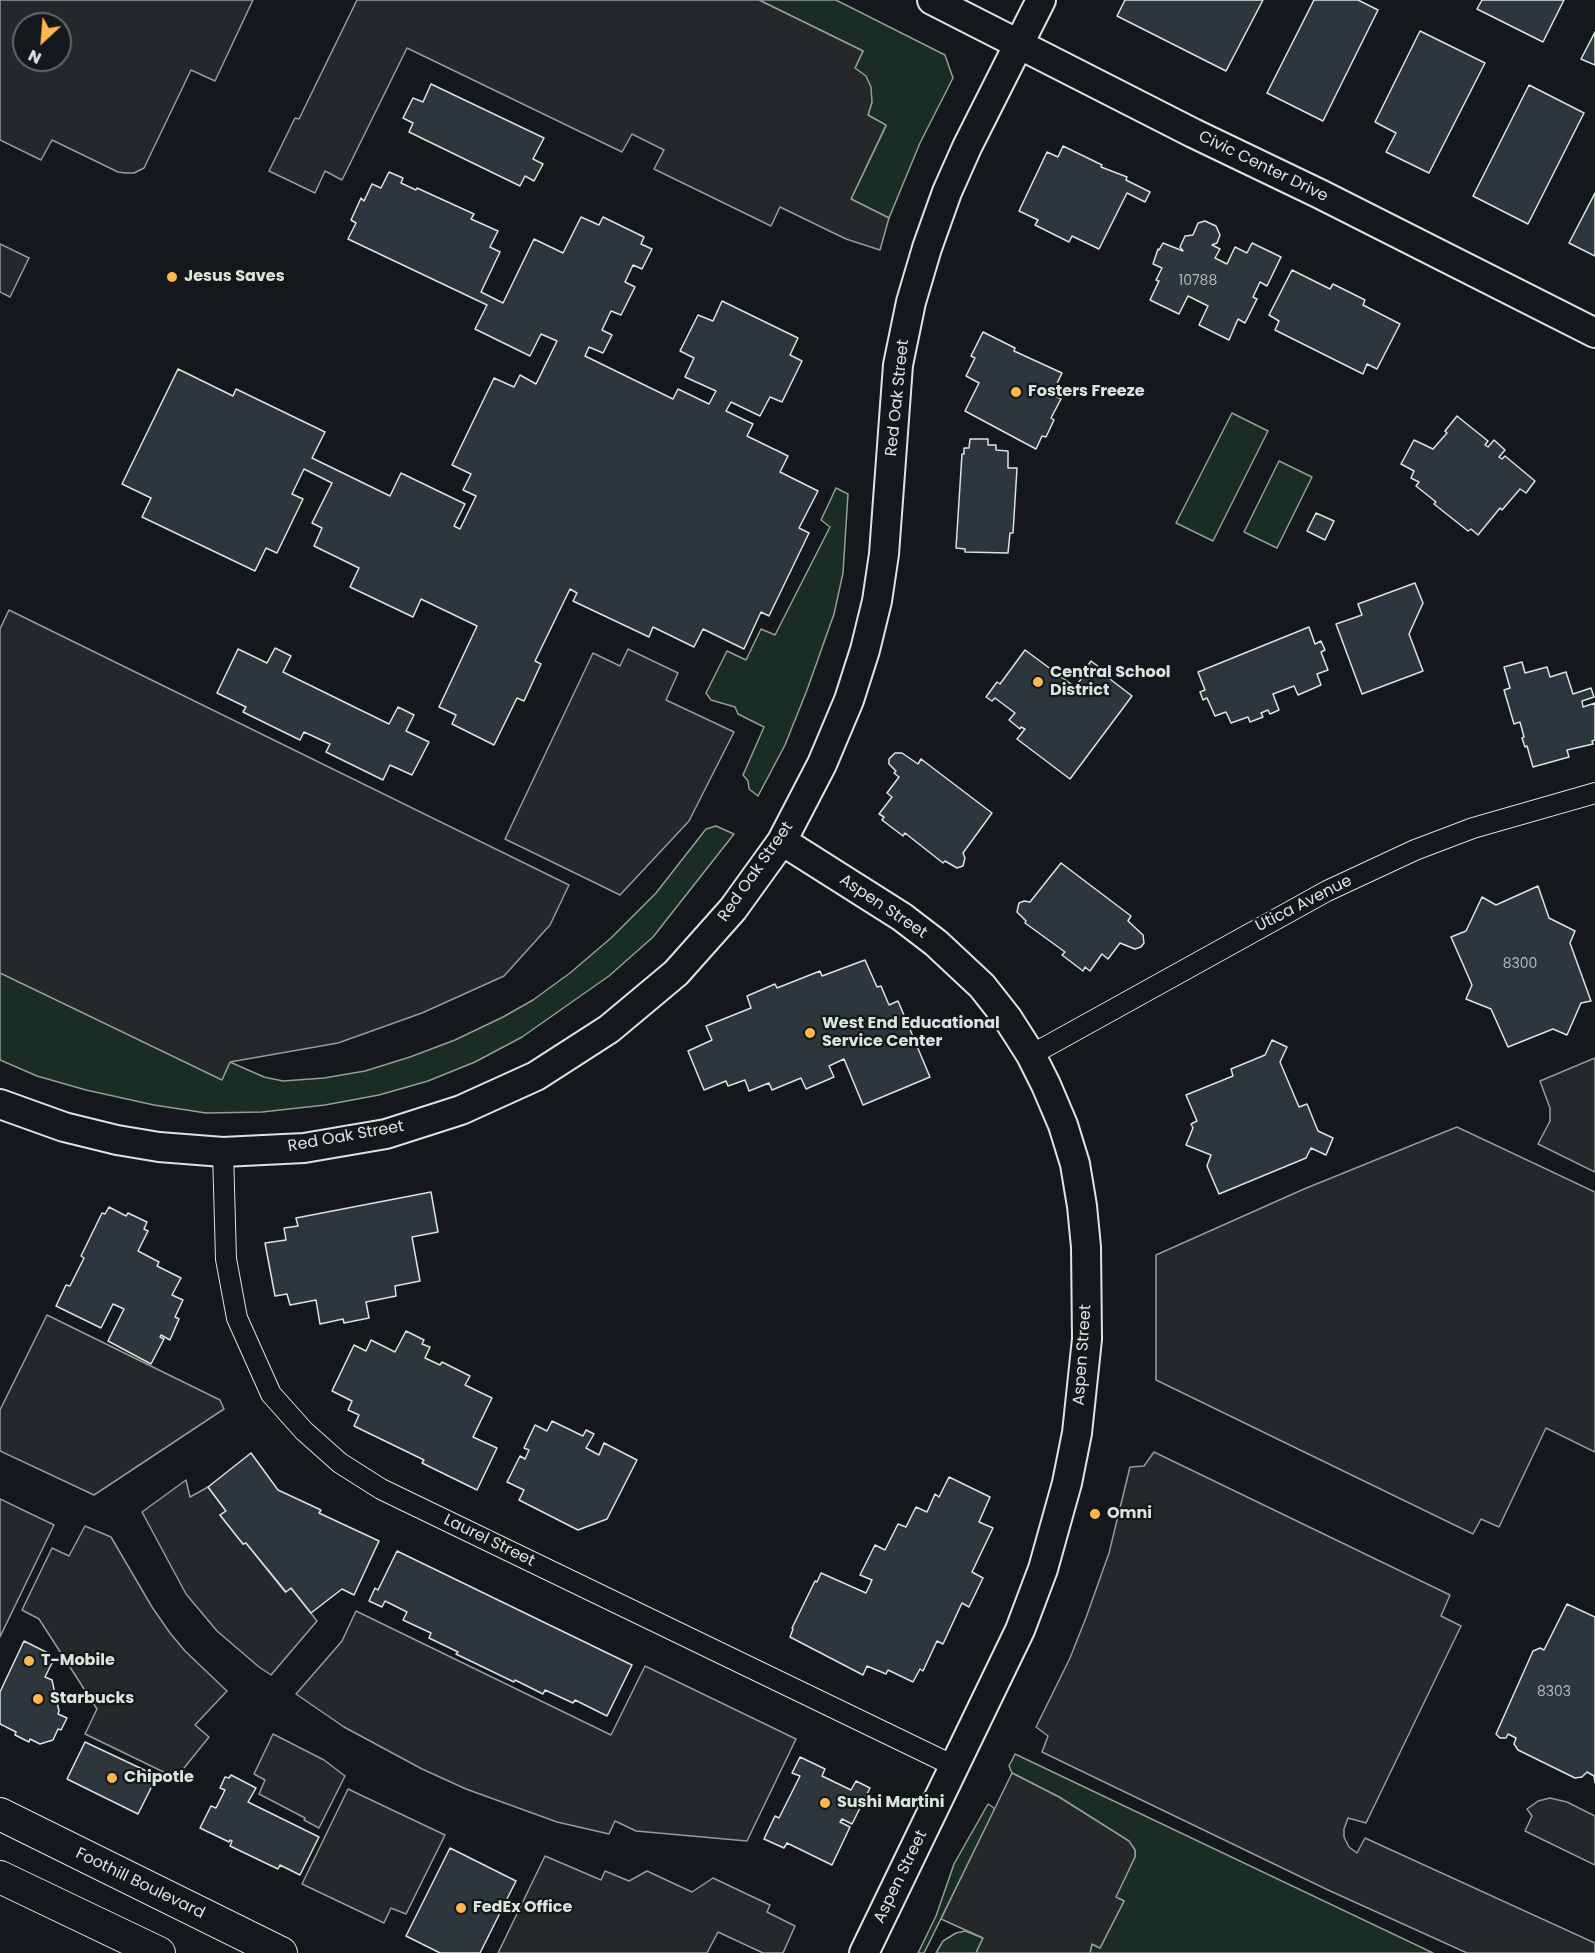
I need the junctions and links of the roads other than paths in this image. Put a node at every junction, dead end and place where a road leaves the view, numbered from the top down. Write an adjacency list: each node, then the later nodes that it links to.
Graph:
1 (932, 0): 3 (street, Civic Center Drive)
2 (1041, 0): 3 (street, Red Oak Street)
3 (1019, 44): 4 (street, Civic Center Drive); 6 (street, Red Oak Street)
4 (1595, 333)
5 (1595, 792): 7 (street, Utica Avenue)
6 (782, 841): 7 (street, Aspen Street); 9 (street, Red Oak Street)
7 (1031, 1055): 10 (street, Aspen Street)
8 (0, 1104): 9 (street, Red Oak Street)
9 (224, 1152): 10 (street, Laurel Street)
10 (954, 1766): 15 (street, Aspen Street)
11 (0, 1814): 14 (main road, Foothill Boulevard)
12 (0, 1877): 13 (main road)
13 (159, 1953)
14 (281, 1953)
15 (864, 1953)

